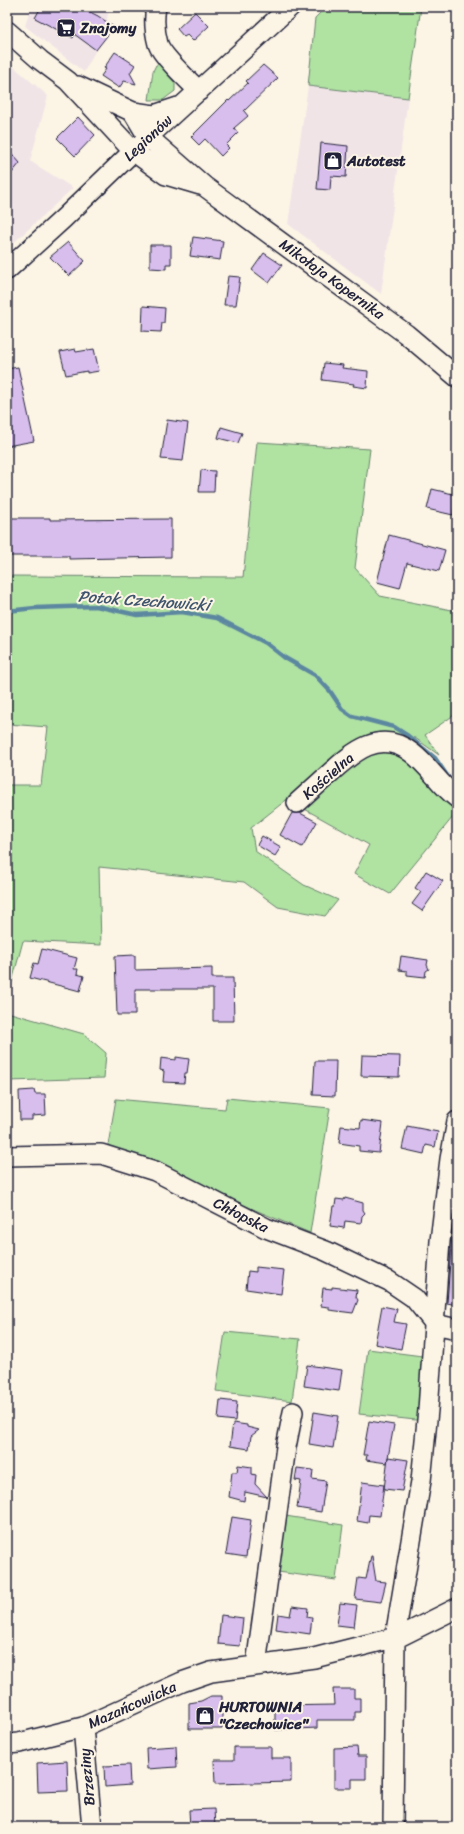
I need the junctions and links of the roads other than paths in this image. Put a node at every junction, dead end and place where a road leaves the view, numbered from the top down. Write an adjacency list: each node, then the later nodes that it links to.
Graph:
1 (156, 7): 5 (street)
2 (290, 7): 5 (street, Legionów)
3 (7, 31): 4 (street)
4 (68, 81): 7 (street); 9 (street, Mikołaja Kopernika)
5 (199, 91): 6 (street, Legionów)
6 (182, 106): 7 (street); 8 (street, Legionów)
7 (133, 112): 8 (street, Mikołaja Kopernika)
8 (148, 137): 9 (street, Legionów); 10 (street, Mikołaja Kopernika)
9 (133, 151): 10 (street, Mikołaja Kopernika); 11 (street, Legionów)
10 (204, 186): 12 (street, Mikołaja Kopernika)
11 (7, 270)
12 (457, 377)
13 (457, 798): 14 (street, Kościelna)
14 (297, 803)
15 (457, 1121): 17 (street)
16 (7, 1156): 17 (street, Chłopska)
17 (435, 1324): 18 (street); 21 (street)
18 (457, 1329)
19 (292, 1412): 22 (street)
20 (457, 1608): 21 (street, Mazańcowicka)
21 (395, 1637): 22 (street, Mazańcowicka); 26 (street)
22 (256, 1665): 23 (street, Mazańcowicka)
23 (83, 1727): 24 (street, Mazańcowicka); 25 (street, Brzeziny)
24 (7, 1744)
25 (92, 1827)
26 (393, 1827)

